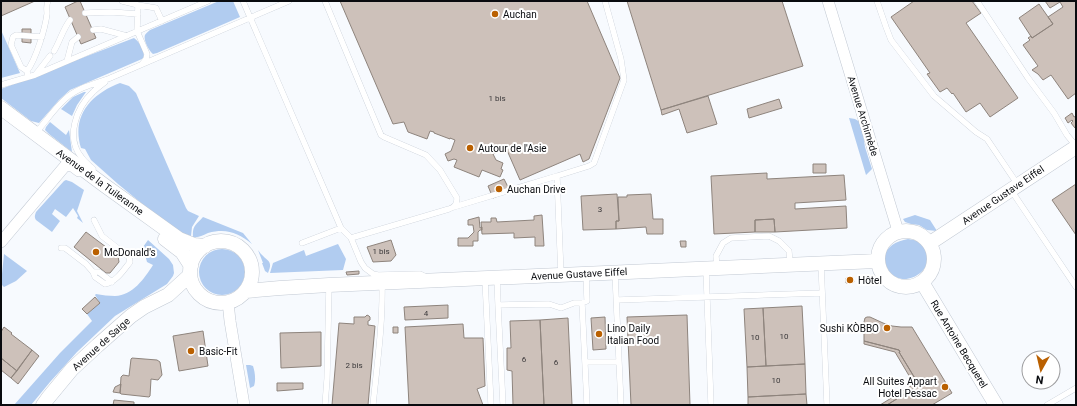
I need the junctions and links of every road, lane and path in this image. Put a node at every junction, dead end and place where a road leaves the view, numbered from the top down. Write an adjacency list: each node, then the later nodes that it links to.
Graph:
1 (48, 1): 20 (lane)
2 (122, 1): 11 (lane)
3 (208, 1): 16 (lane)
4 (243, 1): 14 (lane)
5 (289, 1): 14 (lane)
6 (324, 1): 36 (lane)
7 (605, 1): 33 (lane)
8 (828, 1): 39 (street, Avenue Archimède)
9 (877, 1): 35 (lane)
10 (977, 1): 31 (lane)
11 (138, 5): 13 (lane); 16 (lane)
12 (86, 13): 13 (lane)
13 (138, 14): 18 (lane)
14 (250, 18): 23 (lane); 38 (lane)
15 (70, 20): 25 (lane)
16 (162, 21): 18 (lane)
17 (93, 30): 19 (lane)
18 (137, 31): 19 (lane); 23 (lane)
19 (127, 36): 22 (lane)
20 (42, 37): 24 (lane); 24 (lane)
21 (78, 37): 22 (lane)
22 (67, 61): 25 (lane)
23 (142, 64): 26 (lane)
24 (28, 74): 25 (lane); 27 (lane)
25 (35, 75)
26 (108, 79): 30 (lane); 34 (lane)
27 (1, 85)
28 (1, 108): 30 (street, Avenue de la Tuileranne)
29 (6, 120): 30 (lane); 32 (street, Avenue de la Tuileranne)
30 (33, 132): 34 (street, Avenue de la Tuileranne)
31 (1076, 147): 35 (street, Avenue Gustave Eiffel)
32 (65, 166): 34 (street); 41 (street); 50 (street, Avenue de la Tuileranne)
33 (557, 176): 36 (lane); 54 (lane)
34 (103, 179): 44 (street, Avenue de la Tuileranne)
35 (1015, 187): 43 (street, Avenue Gustave Eiffel); 60 (lane)
36 (454, 207): 40 (lane)
37 (94, 220): 45 (lane)
38 (341, 228): 40 (lane); 42 (lane)
39 (898, 231): 43 (street); 46 (street)
40 (350, 238): 56 (lane)
41 (1, 242)
42 (302, 243)
43 (930, 243): 57 (street)
44 (205, 246): 50 (street); 51 (street)
45 (61, 248)
46 (877, 261): 47 (street, Avenue Gustave Eiffel); 57 (street)
47 (821, 263): 48 (street, Avenue Gustave Eiffel); 63 (lane)
48 (790, 264): 49 (street, Avenue Gustave Eiffel); 49 (lane)
49 (712, 268): 52 (street, Avenue Gustave Eiffel); 66 (lane)
50 (190, 270): 64 (street, Avenue de Saige); 65 (street)
51 (252, 272): 61 (street, Avenue Gustave Eiffel); 62 (street)
52 (615, 272): 53 (street, Avenue Gustave Eiffel); 67 (lane)
53 (586, 274): 54 (street, Avenue Gustave Eiffel); 69 (lane)
54 (561, 275): 55 (street, Avenue Gustave Eiffel)
55 (491, 278): 56 (street, Avenue Gustave Eiffel); 70 (lane); 78 (lane)
56 (433, 281): 58 (street, Avenue Gustave Eiffel)
57 (922, 282): 84 (street, Rue Antoine Becquerel)
58 (382, 283): 59 (street, Avenue Gustave Eiffel); 77 (lane)
59 (329, 285): 61 (street, Avenue Gustave Eiffel); 76 (lane)
60 (1076, 287)
61 (280, 288): 62 (street, Avenue Gustave Eiffel)
62 (246, 291): 68 (street)
63 (822, 293): 66 (lane); 83 (lane)
64 (168, 295): 65 (street, Avenue de Saige); 74 (street, Avenue de Saige)
65 (200, 295): 68 (street)
66 (707, 297): 67 (lane); 82 (lane)
67 (617, 300): 72 (lane)
68 (228, 302): 75 (street)
69 (582, 303): 70 (lane); 71 (lane)
70 (498, 305): 79 (lane)
71 (585, 362): 72 (lane); 80 (lane)
72 (619, 362): 81 (lane)
73 (1076, 388): 85 (lane)
74 (43, 405)
75 (244, 405)
76 (325, 405)
77 (374, 405)
78 (491, 405)
79 (503, 405)
80 (587, 405)
81 (622, 405)
82 (711, 405)
83 (827, 405)
84 (996, 405)
85 (1047, 405)

